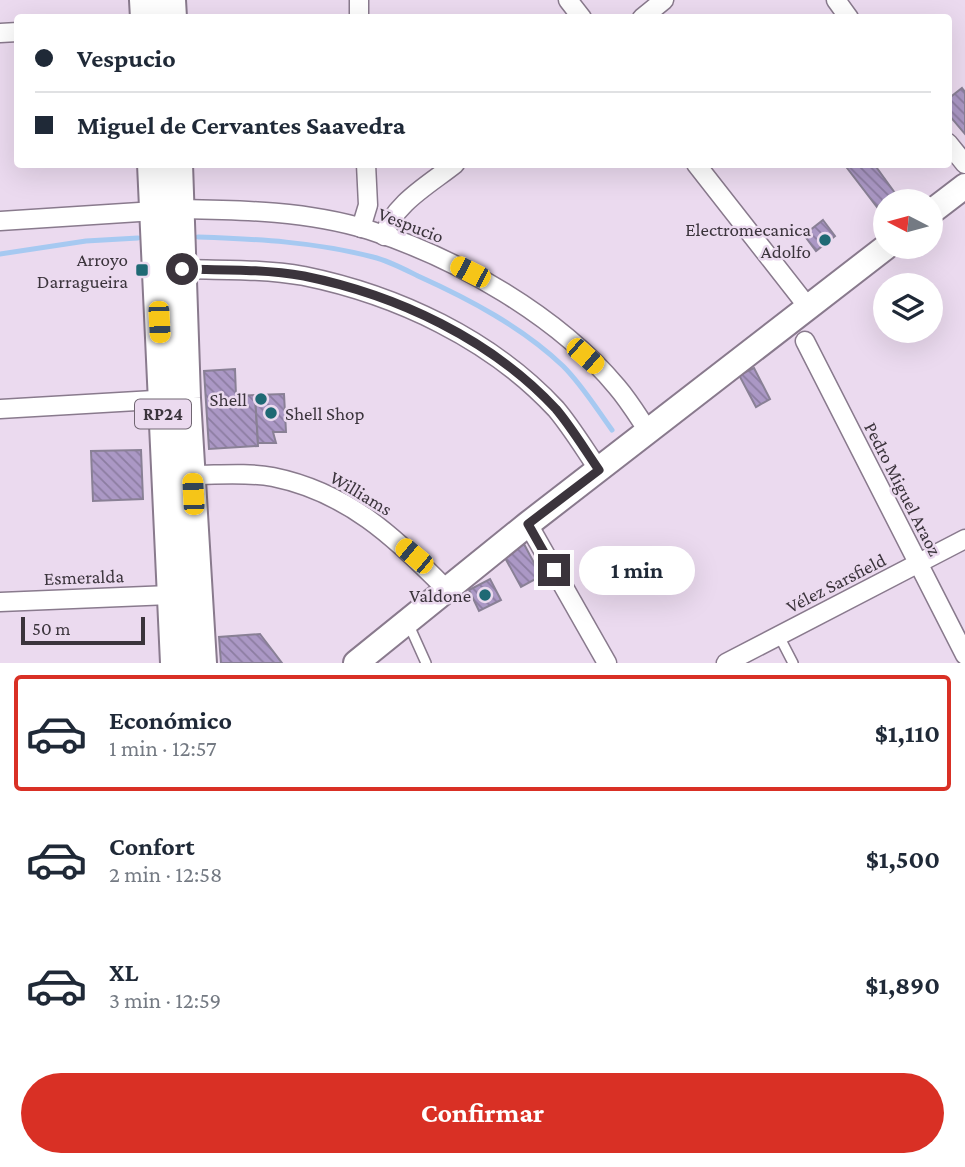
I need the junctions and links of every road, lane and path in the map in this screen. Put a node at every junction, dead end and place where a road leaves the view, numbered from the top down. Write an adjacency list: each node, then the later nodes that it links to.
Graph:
1 (568, 0): 3 (street)
2 (664, 0): 4 (street)
3 (579, 14)
4 (647, 14)
5 (952, 148): 6 (street)
6 (965, 164)
7 (153, 168): 14 (main road, RP24)
8 (177, 168): 14 (main road, RP24)
9 (366, 168): 16 (street)
10 (450, 168): 17 (street)
11 (699, 168): 20 (street)
12 (965, 186): 13 (main road)
13 (943, 203)
14 (167, 210): 15 (street, Vespucio); 16 (street, Vespucio); 19 (main road, RP24); 22 (main road, RP24)
15 (0, 221)
16 (361, 228): 17 (street, Vespucio)
17 (384, 236): 24 (street, Vespucio)
18 (873, 257): 20 (main road)
19 (182, 269): 22 (main road, RP24); 25 (street)
20 (808, 307): 24 (main road)
21 (805, 341): 29 (street, Pedro Miguel Araoz)
22 (174, 399): 23 (street); 26 (main road, RP24); 31 (main road, RP24)
23 (0, 409)
24 (648, 431): 25 (main road)
25 (599, 470): 27 (main road)
26 (192, 475): 30 (street, Williams); 37 (main road, RP24)
27 (528, 524): 30 (main road); 40 (street)
28 (965, 539): 29 (street, Vélez Sarsfield)
29 (918, 564): 34 (street, Vélez Sarsfield); 35 (street, Pedro Miguel Araoz)
30 (446, 589): 33 (main road)
31 (170, 595): 32 (street, Esmeralda); 36 (main road, RP24)
32 (0, 601)
33 (408, 621): 38 (main road); 39 (lane)
34 (779, 636): 41 (street, Vélez Sarsfield); 42 (lane)
35 (965, 655)
36 (175, 663)
37 (202, 663)
38 (356, 663)
39 (426, 663)
40 (607, 663)
41 (726, 663)
42 (793, 663)

